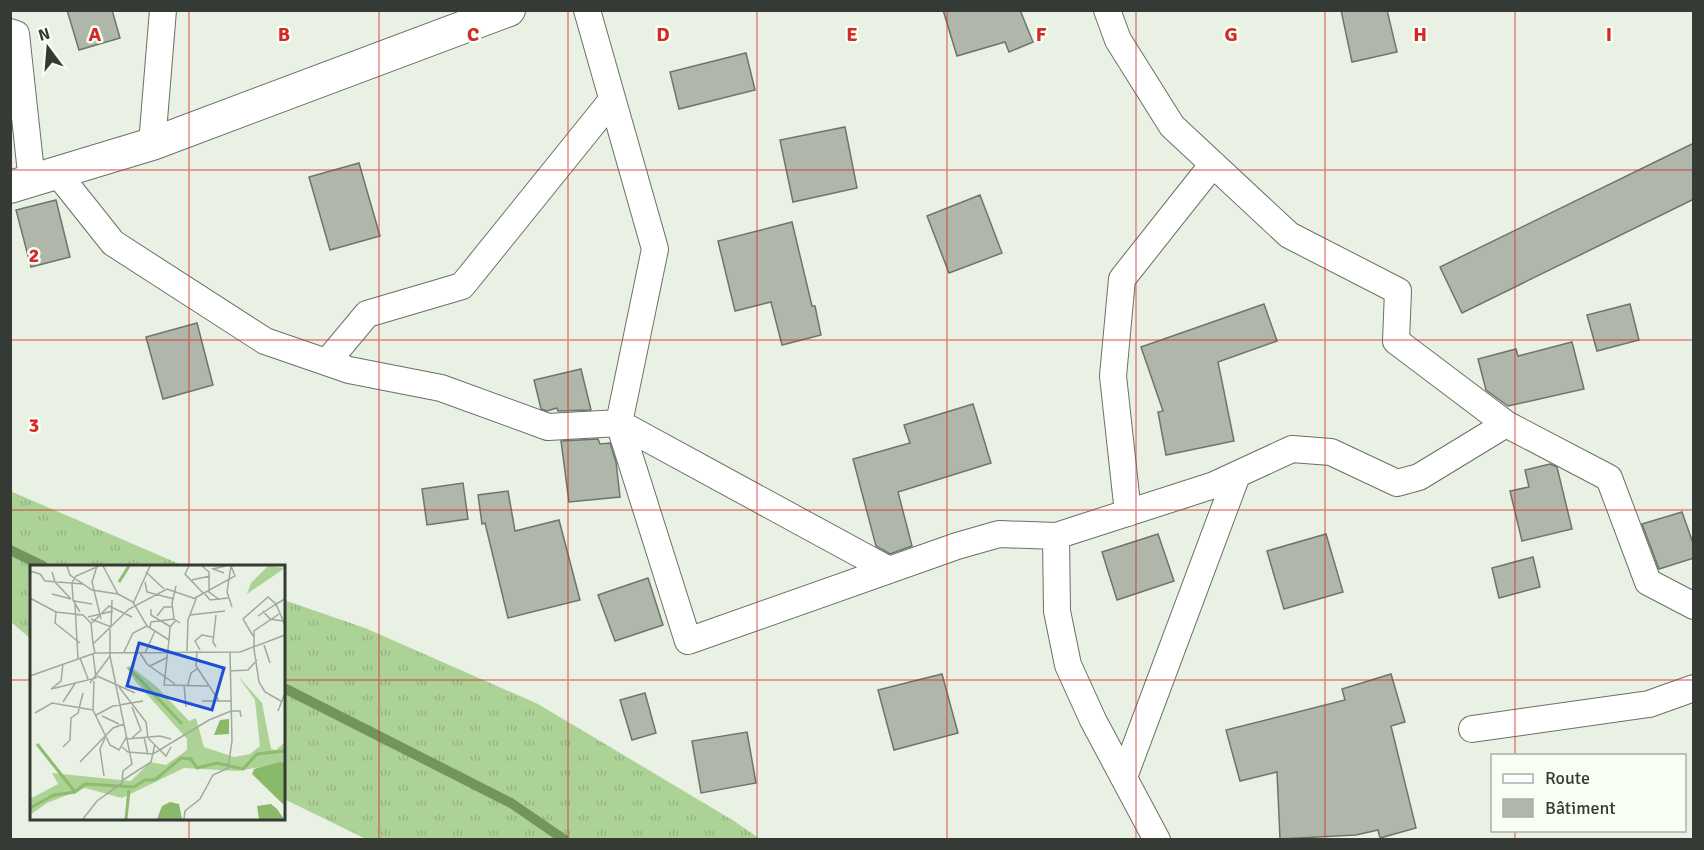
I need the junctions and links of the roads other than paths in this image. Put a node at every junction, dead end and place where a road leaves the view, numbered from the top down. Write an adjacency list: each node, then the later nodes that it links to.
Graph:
1 (163, 10): 7 (street)
2 (509, 10): 7 (street)
3 (587, 10): 6 (street)
4 (1107, 10): 8 (street)
5 (10, 32): 9 (street)
6 (612, 100): 10 (street); 11 (street)
7 (152, 144): 9 (street)
8 (1213, 164): 12 (street); 14 (street)
9 (34, 181): 10 (street)
10 (327, 363): 11 (street)
11 (619, 423): 16 (street); 16 (street)
12 (1506, 424): 13 (street); 17 (street)
13 (1237, 475): 14 (street); 20 (street)
14 (1128, 513): 15 (street)
15 (1056, 536): 16 (street); 20 (street)
16 (889, 570)
17 (1694, 606)
18 (1694, 688): 19 (street)
19 (1472, 729)
20 (1124, 777): 21 (street)
21 (1157, 840)

